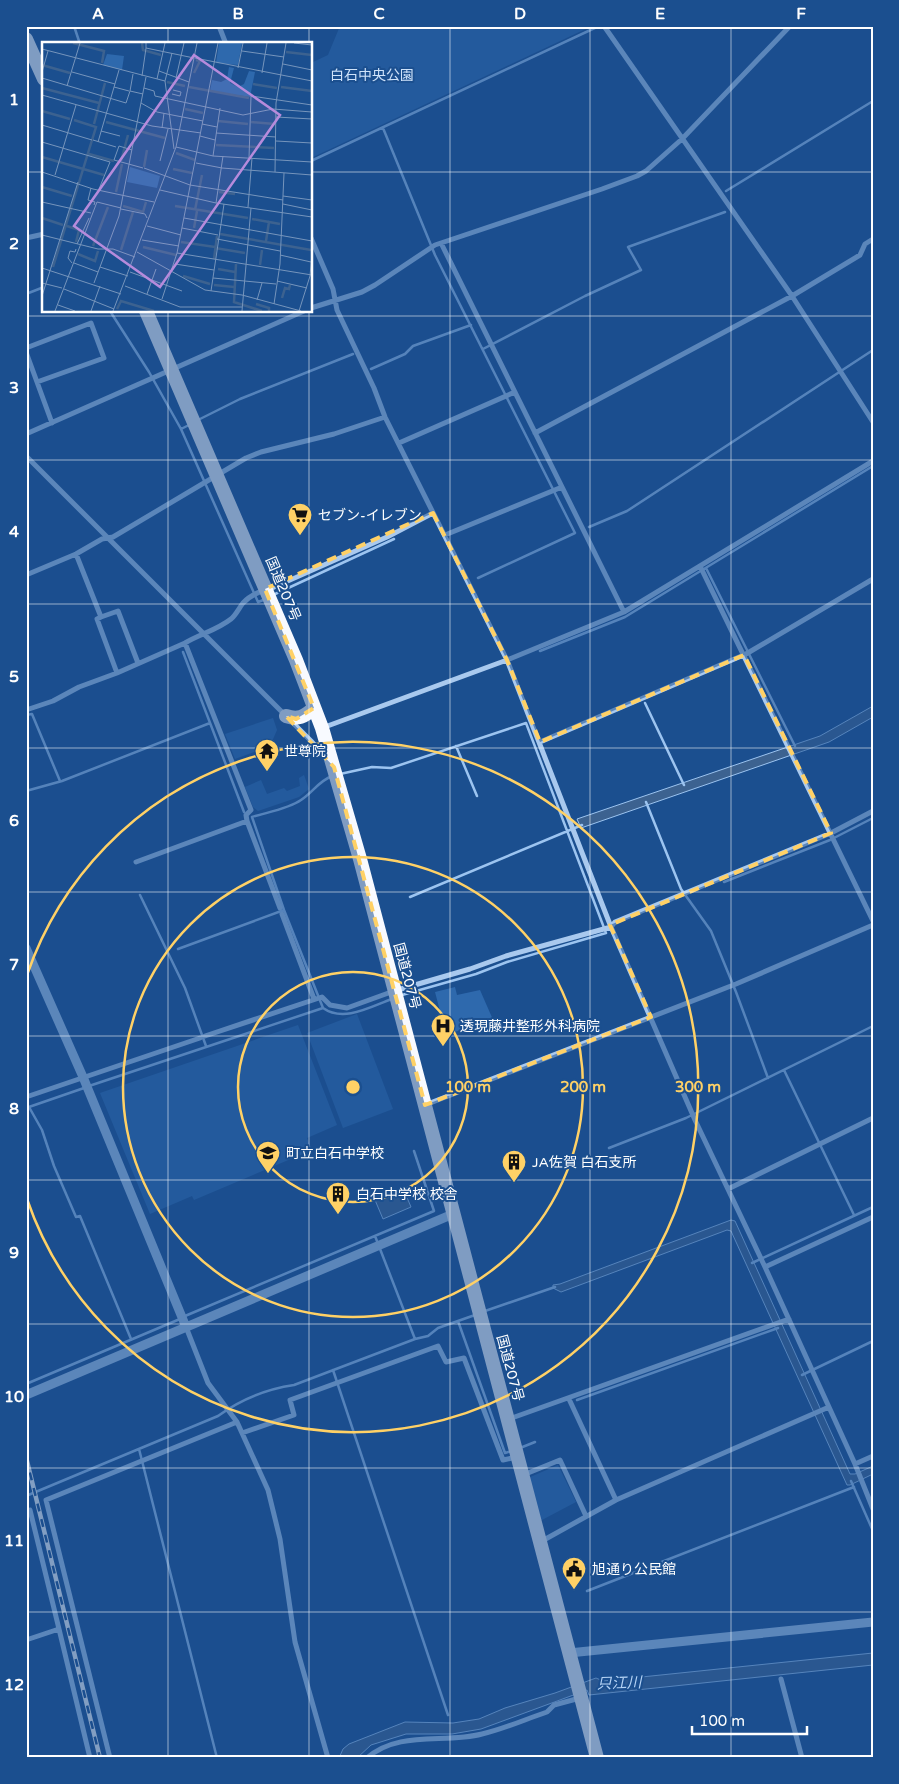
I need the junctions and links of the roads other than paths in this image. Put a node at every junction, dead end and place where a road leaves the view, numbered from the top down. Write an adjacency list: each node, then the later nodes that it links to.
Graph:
1 (219, 26): 5 (street)
2 (790, 26): 7 (street)
3 (605, 27): 7 (street)
4 (26, 39): 6 (highway)
5 (225, 42)
6 (42, 75)
7 (682, 140): 12 (street); 13 (street)
8 (42, 234): 9 (street)
9 (26, 238)
10 (873, 239): 13 (street)
11 (312, 240): 14 (street)
12 (438, 244): 14 (street); 21 (street)
13 (792, 296): 23 (street); 25 (street)
14 (336, 300): 15 (street); 22 (street)
15 (312, 308)
16 (146, 312): 19 (highway, 国道207号)
17 (302, 312): 19 (street)
18 (26, 350): 20 (street); 20 (street)
19 (172, 371): 24 (street); 30 (highway, 国道207号)
20 (38, 382): 24 (street)
21 (512, 393): 25 (street); 27 (street)
22 (385, 417): 27 (street); 30 (street)
23 (873, 422)
24 (52, 423): 26 (street)
25 (536, 433): 31 (street)
26 (26, 434)
27 (398, 443): 32 (street)
28 (26, 456): 34 (street)
29 (873, 461): 36 (street)
30 (212, 478): 34 (street); 39 (highway, 国道207号)
31 (562, 487): 33 (street); 40 (street)
32 (433, 513): 33 (street); 39 (street)
33 (445, 535): 45 (street)
34 (108, 538): 35 (street); 42 (street)
35 (76, 554): 37 (street); 41 (street)
36 (701, 569): 40 (street); 44 (street)
37 (26, 575)
38 (873, 579): 44 (street)
39 (265, 594): 42 (street); 48 (highway, 国道207号)
40 (624, 612): 45 (street)
41 (101, 617): 46 (street); 47 (street)
42 (203, 634): 43 (street); 50 (street)
43 (185, 642): 46 (street); 55 (street)
44 (747, 654): 52 (street); 56 (street)
45 (507, 660): 51 (street); 52 (street)
46 (138, 663): 47 (street)
47 (117, 673): 49 (street)
48 (314, 708): 50 (highway); 51 (highway, 国道207号)
49 (26, 710)
50 (286, 716): 53 (street)
51 (322, 728): 53 (highway, 国道207号)
52 (540, 742): 60 (street)
53 (336, 772): 63 (highway, 国道207号)
54 (873, 811): 56 (street)
55 (247, 821): 57 (street); 64 (street)
56 (833, 836): 58 (street); 60 (street)
57 (136, 862)
58 (873, 920)
59 (873, 926): 65 (street)
60 (609, 927): 63 (street); 65 (street)
61 (26, 948): 62 (street)
62 (30, 968): 66 (street)
63 (395, 995): 64 (street); 68 (highway, 国道207号)
64 (318, 998): 66 (street)
65 (651, 1017): 68 (street); 70 (street)
66 (86, 1083): 67 (street); 75 (street)
67 (26, 1097)
68 (425, 1105): 71 (highway, 国道207号)
69 (873, 1118): 70 (street)
70 (728, 1189): 73 (street)
71 (453, 1214): 75 (street); 79 (highway, 国道207号)
72 (873, 1217): 73 (street)
73 (762, 1262): 74 (street)
74 (786, 1320): 77 (street); 78 (street)
75 (184, 1321): 76 (street); 80 (street)
76 (26, 1395)
77 (569, 1399): 79 (street); 86 (street)
78 (829, 1407): 84 (street); 86 (street)
79 (508, 1420): 82 (highway, 国道207号)
80 (237, 1422): 81 (street); 98 (street)
81 (242, 1434): 82 (street); 99 (street)
82 (516, 1452): 85 (highway, 国道207号)
83 (873, 1456): 84 (street)
84 (855, 1464): 87 (street)
85 (522, 1475): 89 (street); 90 (highway, 国道207号)
86 (616, 1500): 89 (street)
87 (873, 1509)
88 (26, 1512): 92 (street)
89 (586, 1516): 90 (street)
90 (540, 1542): 94 (highway, 国道207号)
91 (873, 1622): 94 (street)
92 (59, 1629): 93 (street); 97 (street)
93 (26, 1640)
94 (569, 1653): 96 (highway, 国道207号)
95 (781, 1678): 102 (street)
96 (581, 1697): 100 (street); 101 (highway, 国道207号)
97 (90, 1758)
98 (110, 1758)
99 (328, 1758)
100 (367, 1758)
101 (597, 1758)
102 (802, 1758)

